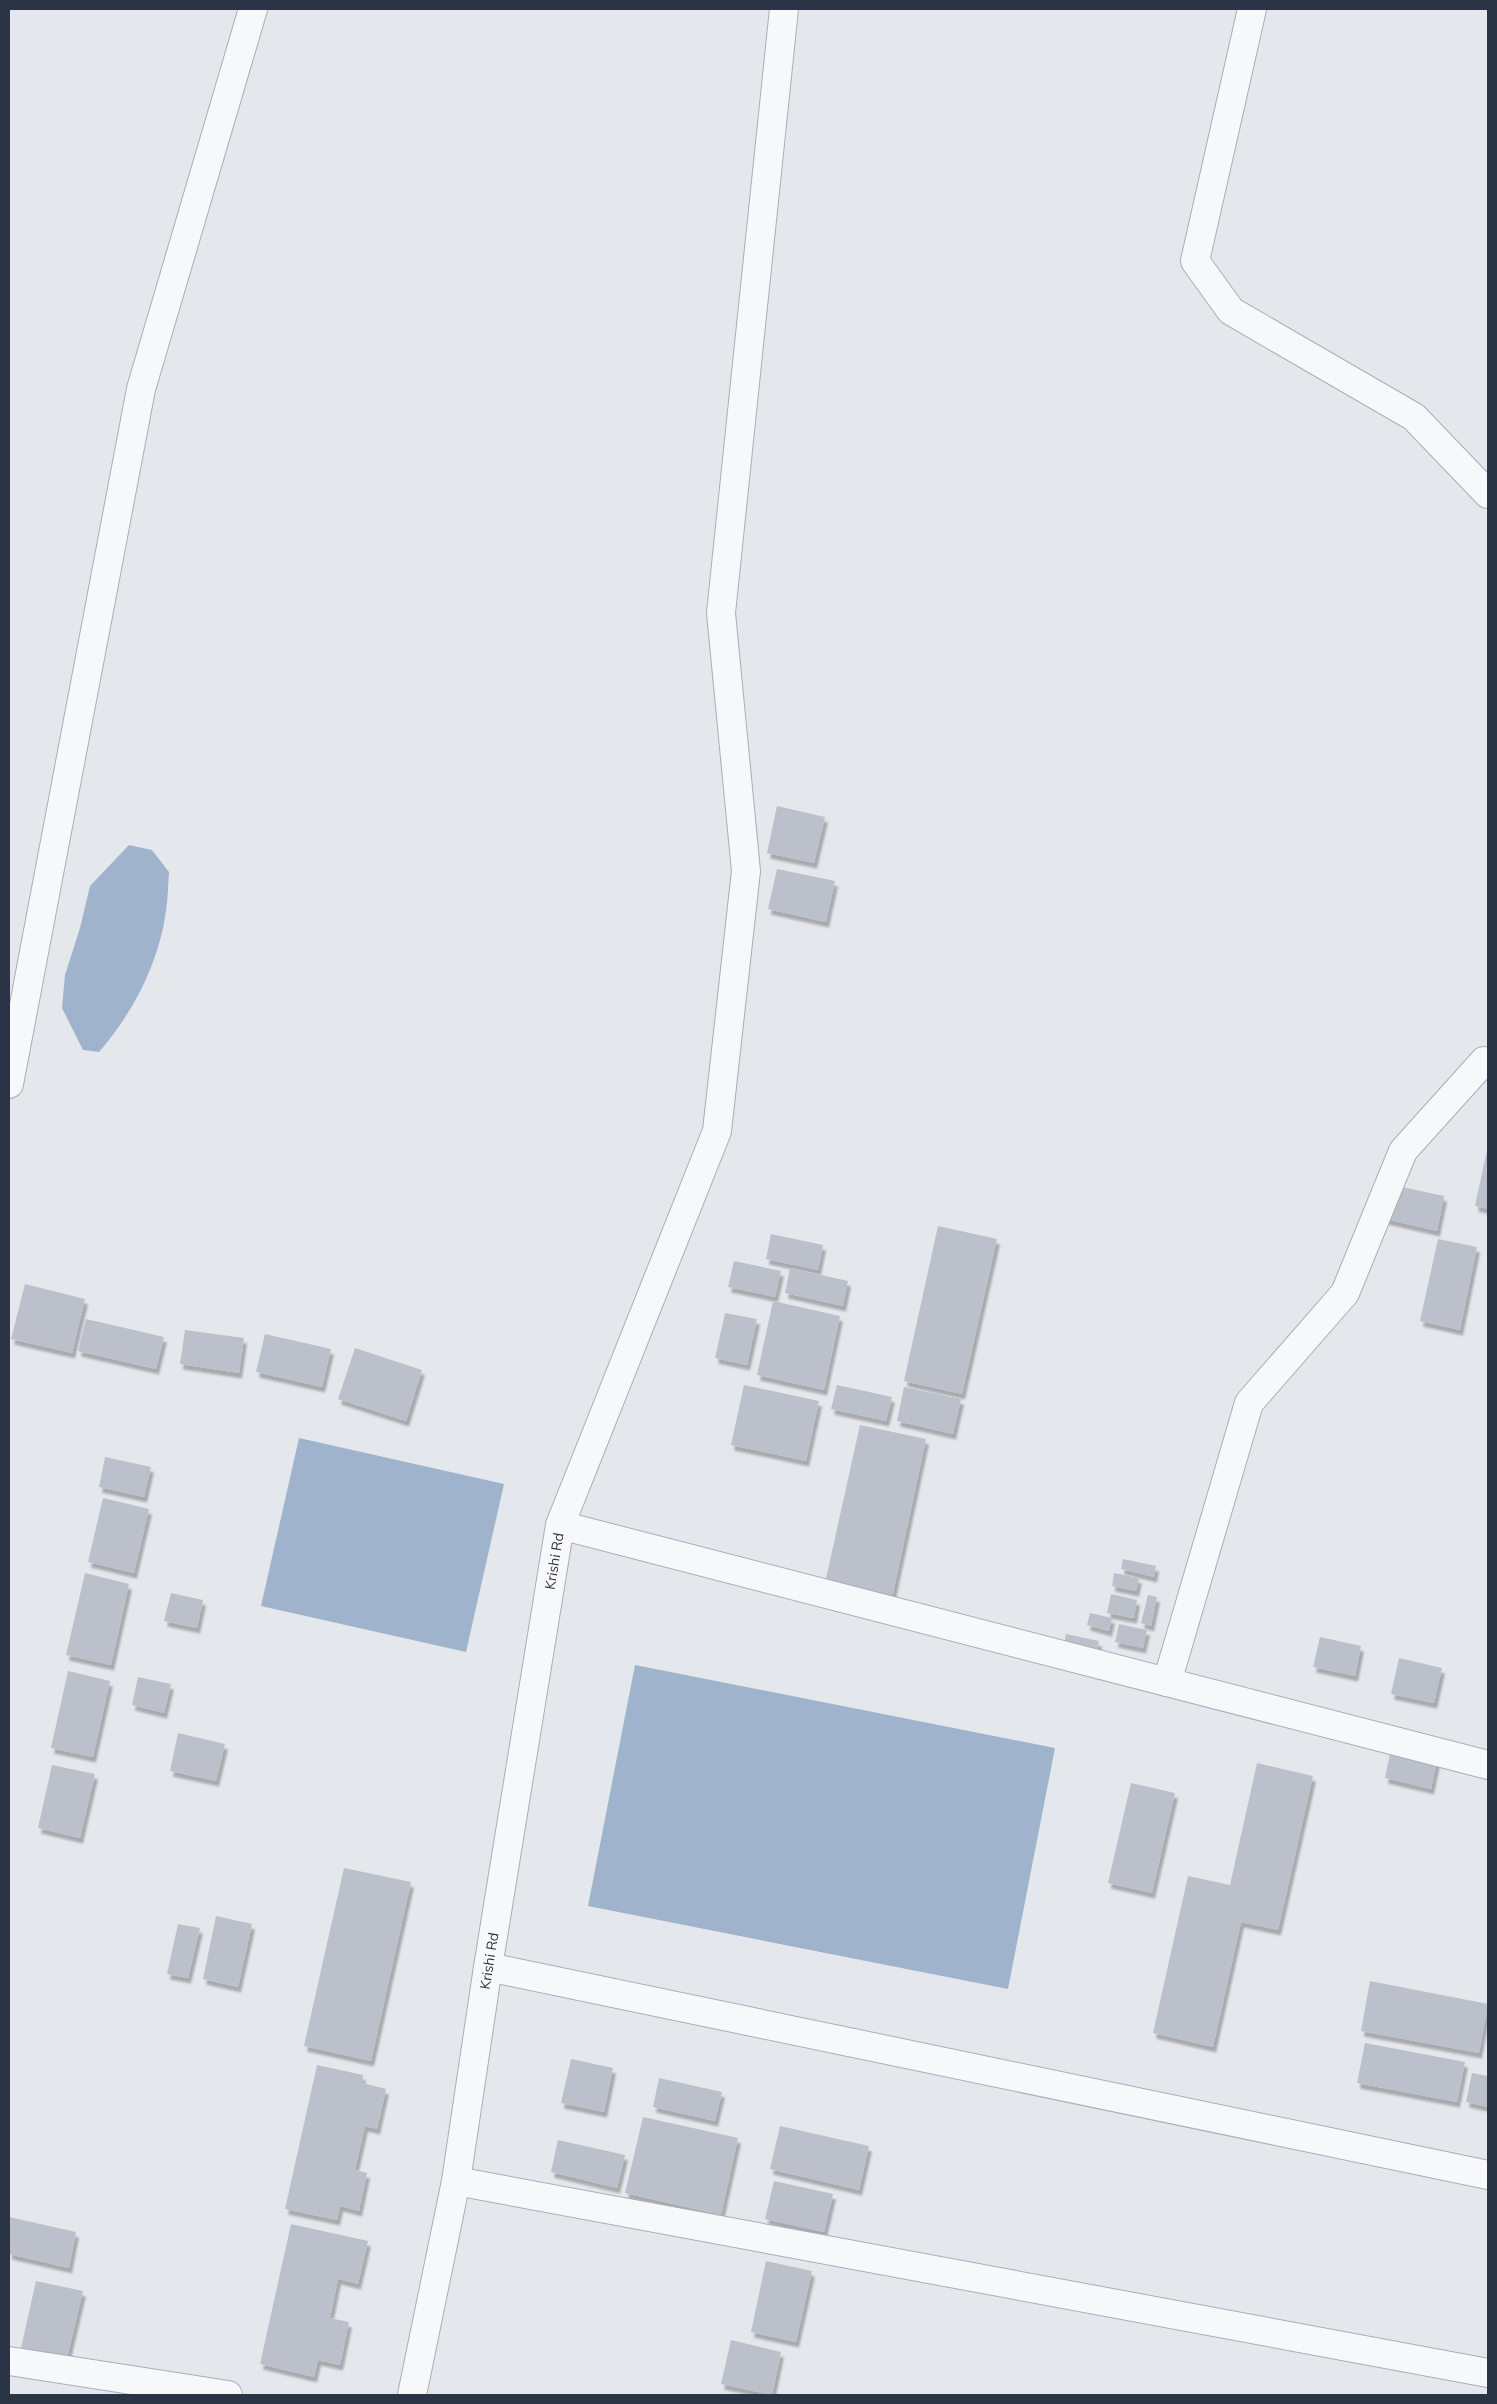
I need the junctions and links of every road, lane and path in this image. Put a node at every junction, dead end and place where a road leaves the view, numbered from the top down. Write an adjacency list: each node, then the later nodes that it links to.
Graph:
1 (254, 9): 6 (street)
2 (784, 9): 7 (street, Krishi Rd)
3 (1252, 9): 4 (street)
4 (1488, 494)
5 (1487, 1059): 8 (street)
6 (9, 1084)
7 (560, 1525): 8 (street); 10 (street, Krishi Rd)
8 (1167, 1682): 9 (street)
9 (1488, 1765)
10 (488, 1967): 11 (street); 12 (street, Krishi Rd)
11 (1488, 2175)
12 (456, 2181): 14 (street); 16 (street, Krishi Rd)
13 (9, 2361): 15 (street)
14 (1488, 2373)
15 (228, 2395)
16 (412, 2395)

